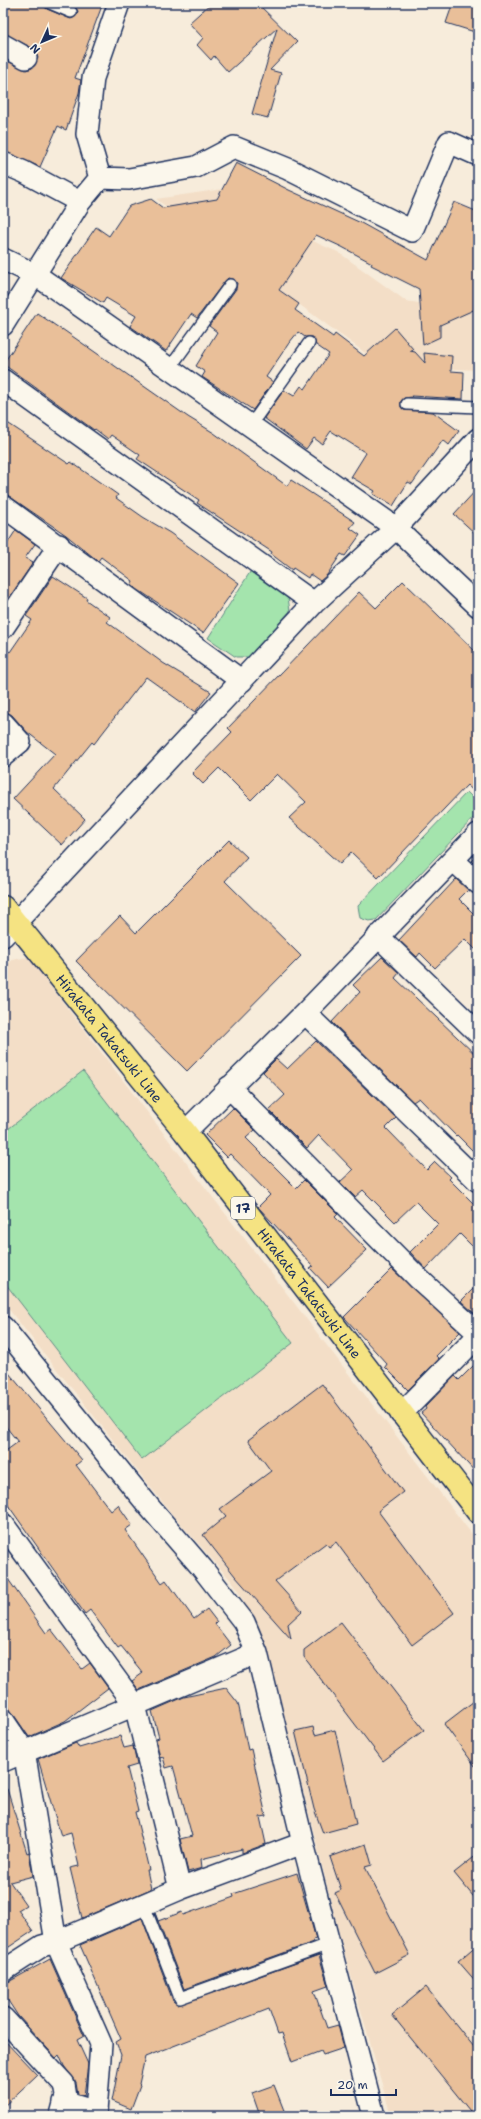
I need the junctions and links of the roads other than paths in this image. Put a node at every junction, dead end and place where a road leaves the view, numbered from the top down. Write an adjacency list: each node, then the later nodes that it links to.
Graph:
1 (50, 3): 3 (lane)
2 (118, 3): 8 (street)
3 (71, 12)
4 (3, 45): 5 (street)
5 (26, 58)
6 (478, 155): 8 (street)
7 (3, 163): 9 (street)
8 (100, 178): 9 (street)
9 (80, 202): 11 (street)
10 (3, 259): 11 (street)
11 (36, 275): 13 (street); 15 (street)
12 (230, 285): 15 (lane)
13 (3, 325)
14 (309, 343): 19 (lane)
15 (169, 369): 19 (street)
16 (3, 380): 24 (street)
17 (407, 404): 18 (lane)
18 (478, 407)
19 (250, 426): 22 (street)
20 (478, 439): 22 (street)
21 (3, 506): 23 (street)
22 (396, 528): 24 (street); 25 (street)
23 (59, 545): 26 (street); 27 (street)
24 (314, 603): 27 (street)
25 (478, 606)
26 (3, 628)
27 (242, 681): 33 (street)
28 (3, 723): 29 (street)
29 (3, 756)
30 (478, 834): 31 (street)
31 (453, 860): 32 (street); 34 (street)
32 (478, 883)
33 (7, 922): 38 (main road, Hirakata Takatsuki Line / 17)
34 (378, 936): 35 (street); 36 (street)
35 (306, 1013): 37 (street); 39 (street)
36 (478, 1033)
37 (229, 1087): 38 (street); 41 (street)
38 (184, 1132): 42 (main road, Hirakata Takatsuki Line / 17)
39 (478, 1181)
40 (3, 1327): 45 (street)
41 (478, 1335): 42 (street)
42 (401, 1414): 43 (main road, Hirakata Takatsuki Line / 17)
43 (478, 1512)
44 (3, 1524): 46 (street)
45 (257, 1653): 46 (street); 50 (street)
46 (135, 1705): 48 (street); 51 (street)
47 (3, 1720): 48 (street)
48 (24, 1751): 49 (street); 53 (street)
49 (3, 1761)
50 (303, 1843): 51 (street); 54 (street)
51 (180, 1889): 52 (street)
52 (144, 1905): 53 (street); 54 (lane)
53 (56, 1942): 55 (street); 57 (street)
54 (329, 1944): 58 (street)
55 (3, 1971)
56 (3, 2018): 57 (street)
57 (63, 2109)
58 (374, 2116)

